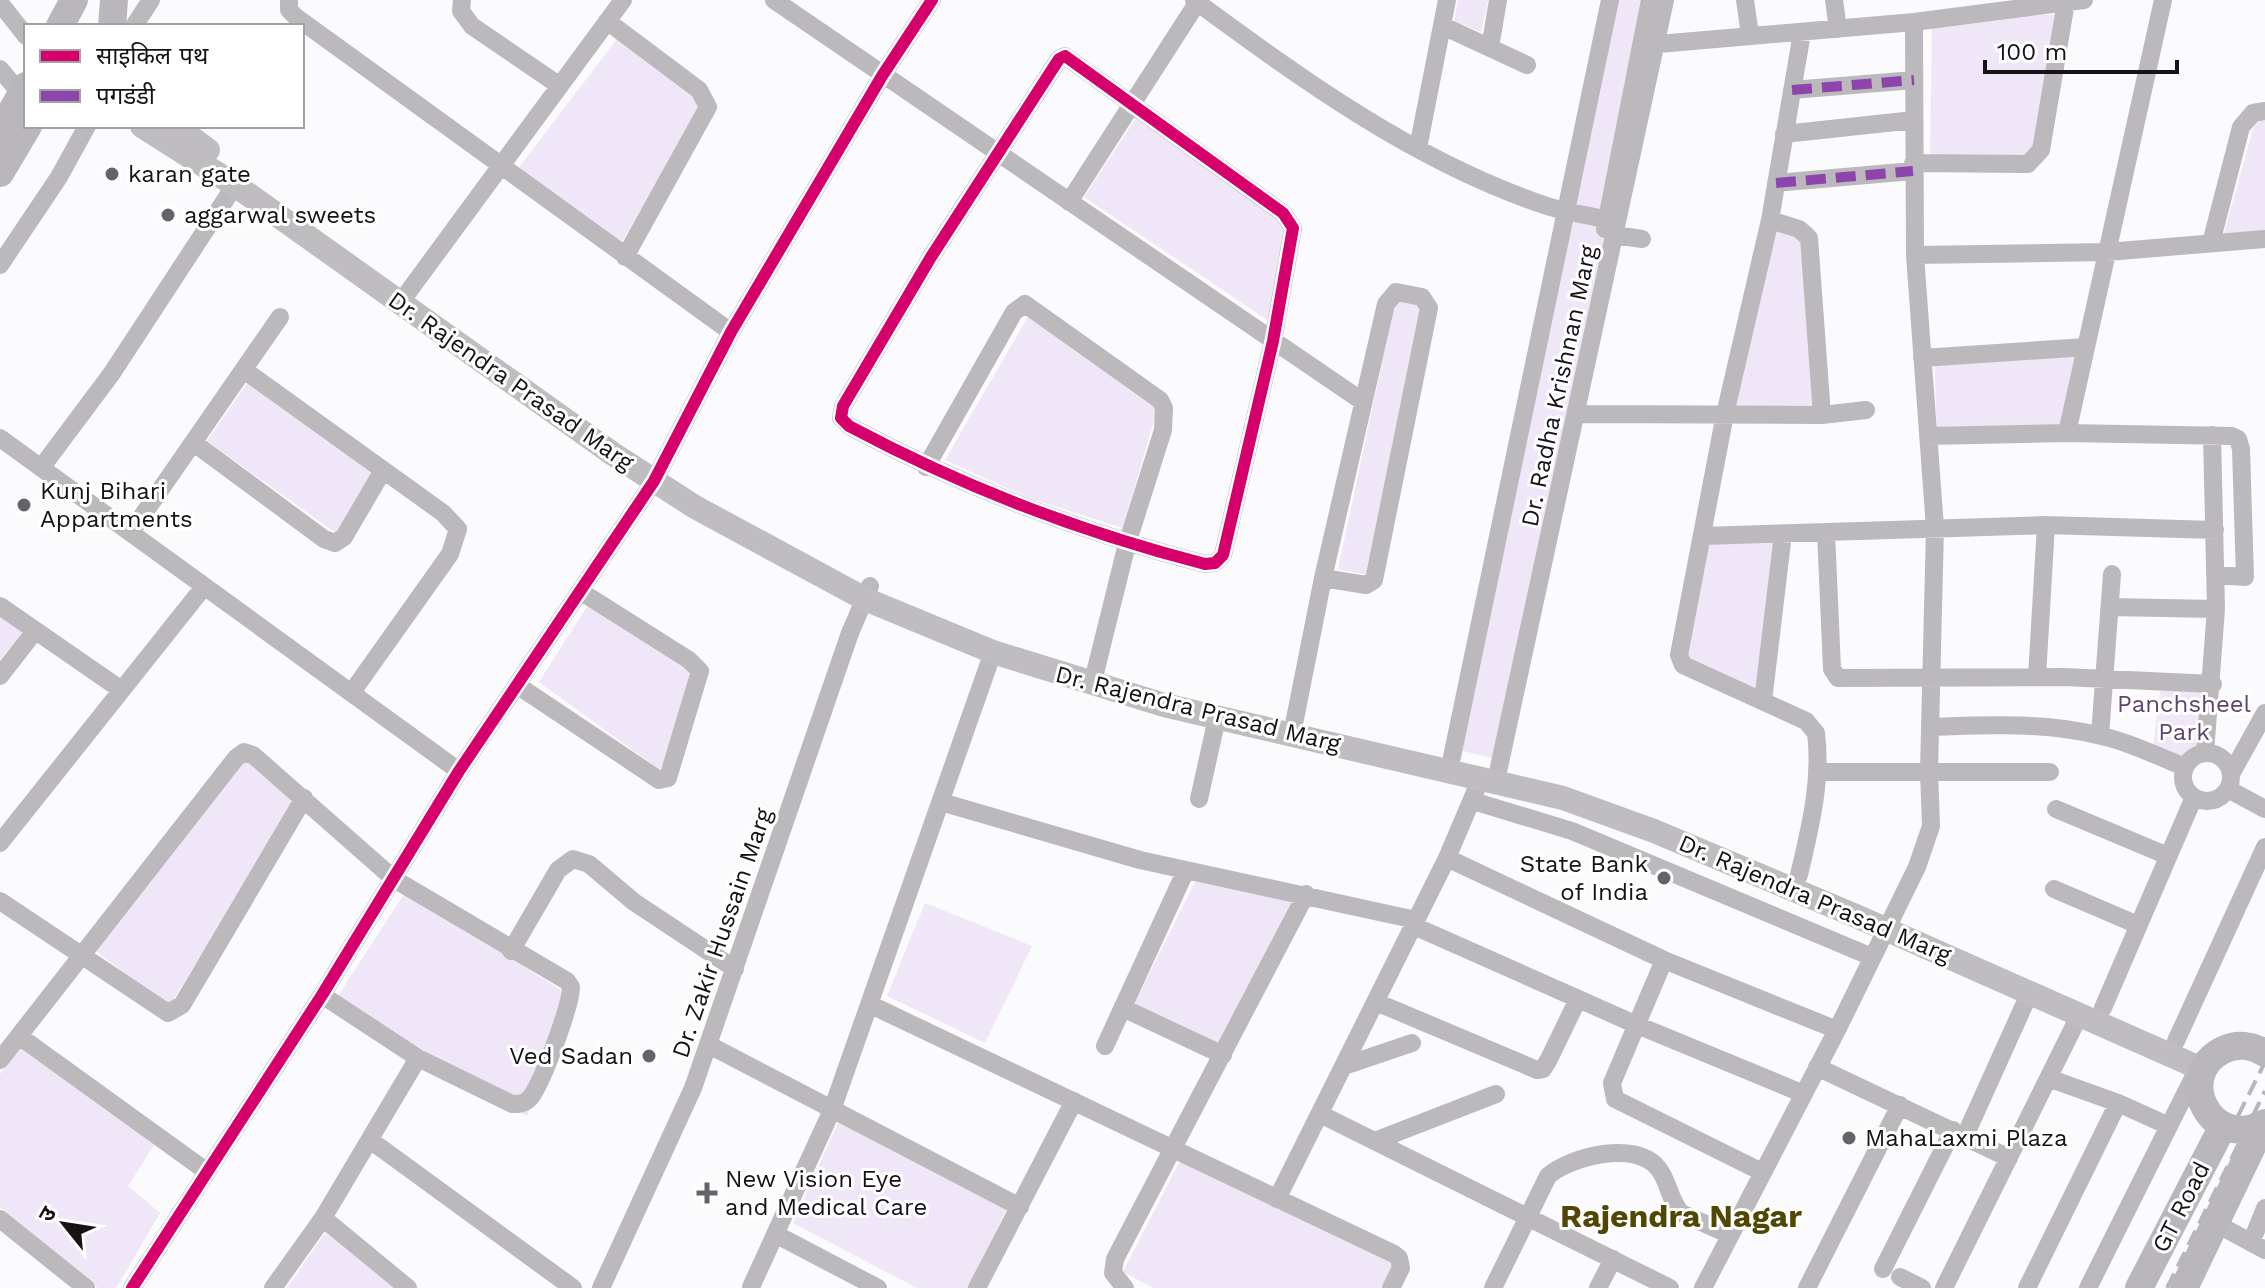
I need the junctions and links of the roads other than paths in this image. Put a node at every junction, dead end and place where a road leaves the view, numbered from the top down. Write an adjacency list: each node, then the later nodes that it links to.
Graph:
1 (74, 0): 23 (highway)
2 (114, 0): 24 (highway)
3 (151, 0): 25 (street)
4 (289, 0): 51 (street)
5 (462, 0): 37 (street)
6 (623, 0): 21 (street)
7 (774, 0): 35 (street)
8 (932, 0): 35 (street)
9 (1447, 0): 26 (street)
10 (1498, 0): 32 (street)
11 (1610, 0): 57 (street)
12 (1650, 0): 31 (street)
13 (1665, 0): 31 (street, Dr. Radha Krishnan Marg)
14 (1745, 0): 30 (street)
15 (1834, 0): 27 (street)
16 (2163, 0): 63 (street)
17 (1197, 1): 40 (street); 49 (street)
18 (2074, 1): 20 (street); 52 (street)
19 (0, 3): 28 (street)
20 (1954, 8): 22 (street)
21 (607, 21): 37 (street); 65 (street)
22 (1914, 22): 27 (street); 36 (street)
23 (61, 24)
24 (112, 24)
25 (135, 24)
26 (1443, 26): 32 (street); 49 (street)
27 (1838, 29): 29 (street)
28 (24, 33)
29 (1802, 33): 30 (street); 39 (street)
30 (1750, 35): 31 (street)
31 (1648, 45): 59 (street, Dr. Radha Krishnan Marg)
32 (1490, 48): 33 (street)
33 (1527, 65)
34 (0, 69): 38 (street)
35 (882, 76): 50 (street); 69 (street)
36 (1914, 80): 39 (street); 42 (street)
37 (560, 86): 51 (street)
38 (24, 90): 47 (highway)
39 (1792, 90): 48 (street)
40 (1129, 104): 50 (street); 56 (street); 70 (street)
41 (2265, 111): 62 (street)
42 (1914, 120): 48 (street); 52 (street)
43 (27, 128): 53 (highway)
44 (86, 128): 66 (street)
45 (145, 128): 55 (main road, Dr. Rajendra Prasad Marg)
46 (178, 128): 67 (main road, Dr. Rajendra Prasad Marg)
47 (0, 132)
48 (1784, 134): 54 (street)
49 (1418, 148): 57 (street)
50 (996, 153): 56 (street); 84 (street)
51 (501, 166): 65 (street); 67 (street)
52 (1913, 167): 54 (street); 64 (street)
53 (0, 173)
54 (1776, 183): 58 (street)
55 (235, 185): 67 (main road, Dr. Rajendra Prasad Marg); 85 (street)
56 (1069, 202): 70 (street)
57 (1564, 211): 59 (street); 123 (street)
58 (1770, 220): 77 (street); 78 (street)
59 (1613, 226): 60 (street); 76 (street, Dr. Radha Krishnan Marg); 129 (street)
60 (1642, 239)
61 (2265, 239): 62 (street)
62 (2211, 243): 63 (street)
63 (2107, 252): 64 (street); 71 (street)
64 (1915, 255): 72 (street)
65 (625, 257): 69 (street)
66 (0, 265)
67 (404, 298): 87 (main road, Dr. Rajendra Prasad Marg)
68 (280, 317): 73 (street)
69 (731, 332): 87 (street)
70 (1273, 341): 74 (street); 95 (street)
71 (2086, 347): 72 (street); 79 (street)
72 (1922, 358): 81 (street)
73 (244, 370): 83 (street); 86 (street)
74 (1362, 401): 98 (street); 98 (street)
75 (1866, 410): 78 (street)
76 (1576, 414): 77 (street); 129 (street, Dr. Radha Krishnan Marg)
77 (1725, 414): 78 (street); 94 (street)
78 (1822, 415)
79 (2067, 433): 80 (street); 81 (street)
80 (2212, 435): 90 (street); 97 (street)
81 (1928, 436): 89 (street)
82 (0, 438): 85 (street)
83 (194, 443): 86 (street); 91 (street)
84 (926, 467): 95 (street); 95 (street)
85 (41, 468): 91 (street)
86 (382, 472): 115 (street)
87 (657, 476): 100 (street); 101 (main road, Dr. Rajendra Prasad Marg)
88 (2046, 525): 89 (street); 90 (street); 108 (street)
89 (1935, 528): 92 (street); 110 (street)
90 (2215, 530): 97 (street)
91 (131, 532): 99 (street)
92 (1826, 532): 93 (street); 110 (street)
93 (1783, 534): 94 (street); 116 (street)
94 (1703, 536): 116 (street)
95 (1127, 544): 109 (street)
96 (2112, 574): 103 (street)
97 (2215, 575): 104 (street)
98 (1323, 578): 120 (street)
99 (203, 588): 114 (street); 115 (street)
100 (580, 591): 113 (street); 113 (street)
101 (868, 592): 106 (main road, Dr. Rajendra Prasad Marg); 109 (main road, Dr. Rajendra Prasad Marg); 155 (street, Dr. Zakir Hussain Marg)
102 (0, 606): 105 (street)
103 (2110, 607): 104 (street); 111 (street)
104 (2216, 609): 112 (street)
105 (35, 631): 107 (street); 114 (street)
106 (993, 652): 109 (main road, Dr. Rajendra Prasad Marg); 135 (street)
107 (0, 676)
108 (2037, 677): 110 (street); 111 (street)
109 (1094, 678): 118 (main road, Dr. Rajendra Prasad Marg); 120 (main road, Dr. Rajendra Prasad Marg)
110 (1932, 679): 119 (street)
111 (2107, 680): 112 (street); 121 (street)
112 (2213, 684): 122 (street)
113 (517, 685): 125 (street)
114 (120, 689): 138 (street)
115 (352, 692): 125 (street)
116 (1763, 701): 127 (street)
117 (2265, 713): 130 (street)
118 (1217, 718): 120 (main road, Dr. Rajendra Prasad Marg); 133 (street)
119 (1930, 727): 121 (street); 126 (street)
120 (1294, 728): 123 (main road, Dr. Rajendra Prasad Marg); 129 (main road, Dr. Rajendra Prasad Marg)
121 (2100, 735): 124 (street)
122 (2205, 753): 124 (street); 130 (street)
123 (1452, 757): 129 (main road, Dr. Rajendra Prasad Marg)
124 (2185, 767): 131 (street)
125 (459, 771): 144 (street)
126 (1929, 771): 127 (street); 128 (street); 148 (street)
127 (1817, 772): 143 (street)
128 (2050, 772)
129 (1492, 774): 134 (street); 143 (main road, Dr. Rajendra Prasad Marg); 148 (main road, Dr. Rajendra Prasad Marg)
130 (2229, 781): 131 (street); 137 (street)
131 (2194, 797): 140 (street)
132 (304, 798): 144 (street); 152 (street); 152 (street)
133 (1199, 799)
134 (1473, 801): 141 (street); 153 (street)
135 (941, 802): 142 (street); 160 (street)
136 (2056, 809): 140 (street)
137 (2265, 809)
138 (0, 843)
139 (2265, 847): 166 (street)
140 (2168, 856): 150 (street)
141 (1447, 858): 149 (street); 154 (street)
142 (1186, 870): 146 (street); 161 (street)
143 (1799, 875): 148 (main road, Dr. Rajendra Prasad Marg)
144 (394, 879): 151 (street); 157 (street)
145 (2054, 889): 150 (street)
146 (1306, 894): 149 (street); 171 (street)
147 (0, 901): 152 (street)
148 (1889, 922): 153 (street); 156 (main road, Dr. Rajendra Prasad Marg); 162 (main road, Dr. Rajendra Prasad Marg)
149 (1415, 923): 158 (street); 159 (street)
150 (2138, 925): 162 (street)
151 (511, 951): 155 (street); 172 (street)
152 (79, 957): 165 (street)
153 (1872, 957): 164 (street)
154 (1664, 960): 163 (street); 164 (street)
155 (735, 969): 168 (street, Dr. Zakir Hussain Marg)
156 (2030, 992): 162 (main road, Dr. Rajendra Prasad Marg); 188 (street)
157 (322, 995): 172 (street); 193 (street)
158 (1578, 999): 159 (street); 163 (street)
159 (1376, 1002): 175 (street)
160 (871, 1005): 180 (street); 183 (street)
161 (1123, 1008): 169 (street); 171 (street)
162 (2092, 1011): 166 (main road, Dr. Rajendra Prasad Marg); 174 (main road, Dr. Rajendra Prasad Marg); 177 (street)
163 (1637, 1025): 179 (street); 194 (street)
164 (1837, 1030): 176 (street)
165 (19, 1036): 173 (street); 193 (street)
166 (2176, 1041): 174 (main road, Dr. Rajendra Prasad Marg)
167 (1412, 1043): 175 (street)
168 (709, 1045): 183 (street); 214 (street, Dr. Zakir Hussain Marg)
169 (1105, 1046)
170 (2263, 1047): 174 (highway)
171 (1223, 1055): 191 (street)
172 (418, 1058): 189 (street)
173 (0, 1060)
174 (2205, 1064): 186 (street); 187 (highway)
175 (1344, 1066): 184 (street)
176 (1817, 1067): 179 (street); 182 (street)
177 (2051, 1079): 181 (street); 192 (street)
178 (1496, 1094): 190 (street)
179 (1804, 1094): 194 (street)
180 (1074, 1101): 191 (street); 196 (street)
181 (2118, 1103): 186 (street); 225 (street)
182 (1900, 1105): 188 (street); 223 (street)
183 (832, 1110): 196 (street); 203 (street)
184 (1320, 1114): 190 (street); 195 (street)
185 (2264, 1123): 187 (highway); 201 (highway, GT Road)
186 (2169, 1126): 226 (street)
187 (2223, 1126): 227 (highway, GT Road)
188 (1959, 1133): 192 (street); 207 (street)
189 (370, 1140): 198 (street); 213 (street)
190 (1375, 1141): 199 (street)
191 (1174, 1149): 195 (street); 217 (street)
192 (2009, 1158): 224 (street)
193 (206, 1171): 210 (street)
194 (1762, 1172): 202 (street)
195 (1277, 1199): 218 (street)
196 (1020, 1207): 216 (street)
197 (2265, 1208): 204 (street)
198 (323, 1218): 211 (street); 212 (street)
199 (1530, 1218): 202 (street); 206 (street); 219 (street)
200 (0, 1219): 209 (street)
201 (2215, 1223): 204 (street); 228 (highway, GT Road)
202 (1728, 1234): 222 (street)
203 (777, 1235): 208 (street); 215 (street)
204 (2256, 1235): 205 (street)
205 (2265, 1250)
206 (1613, 1259): 220 (street); 221 (street)
207 (1905, 1281)
208 (751, 1287)
209 (86, 1288)
210 (132, 1288)
211 (273, 1288)
212 (408, 1288)
213 (573, 1288)
214 (601, 1288)
215 (878, 1288)
216 (977, 1288)
217 (1125, 1288)
218 (1391, 1288)
219 (1493, 1288)
220 (1598, 1288)
221 (1670, 1288)
222 (1703, 1288)
223 (1807, 1288)
224 (1944, 1288)
225 (2027, 1288)
226 (2088, 1288)
227 (2139, 1288)
228 (2184, 1288)

